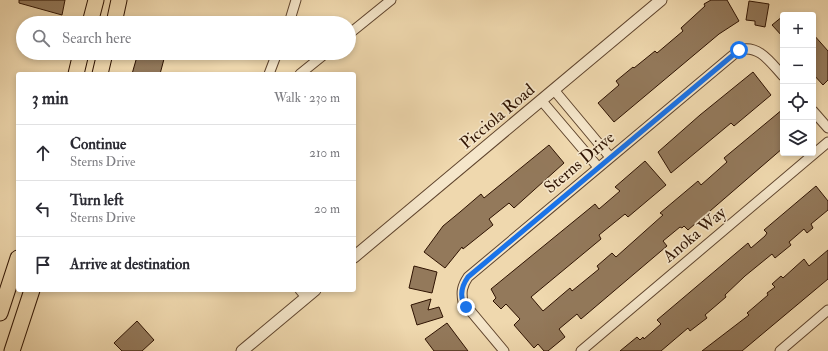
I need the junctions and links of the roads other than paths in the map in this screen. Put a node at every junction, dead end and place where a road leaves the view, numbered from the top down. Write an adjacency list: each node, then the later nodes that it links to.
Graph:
1 (96, 0): 7 (highway)
2 (105, 0): 8 (highway)
3 (119, 0): 9 (highway)
4 (296, 0): 10 (street)
5 (391, 0): 11 (street)
6 (661, 0): 25 (street, Picciola Road)
7 (92, 16)
8 (102, 16)
9 (116, 16)
10 (291, 16)
11 (356, 28)
12 (82, 60): 18 (highway)
13 (85, 60): 19 (highway)
14 (90, 60): 20 (highway)
15 (104, 60): 21 (highway)
16 (274, 60): 22 (street)
17 (317, 60): 23 (street)
18 (77, 72)
19 (86, 72)
20 (98, 72)
21 (101, 72)
22 (269, 72)
23 (302, 72)
24 (780, 73): 30 (street, Sterns Drive)
25 (554, 90): 26 (street, Picciola Road); 30 (street)
26 (542, 100): 31 (street); 32 (street, Picciola Road)
27 (816, 114): 28 (street)
28 (828, 128)
29 (828, 142): 41 (street, Anoka Way)
30 (610, 157): 31 (street, Sterns Drive)
31 (598, 167): 40 (street, Sterns Drive)
32 (356, 255)
33 (16, 264): 37 (highway)
34 (31, 292): 38 (highway)
35 (307, 292): 39 (street)
36 (828, 310): 42 (street)
37 (0, 313)
38 (12, 351)
39 (242, 351)
40 (504, 351)
41 (581, 351)
42 (780, 351)

